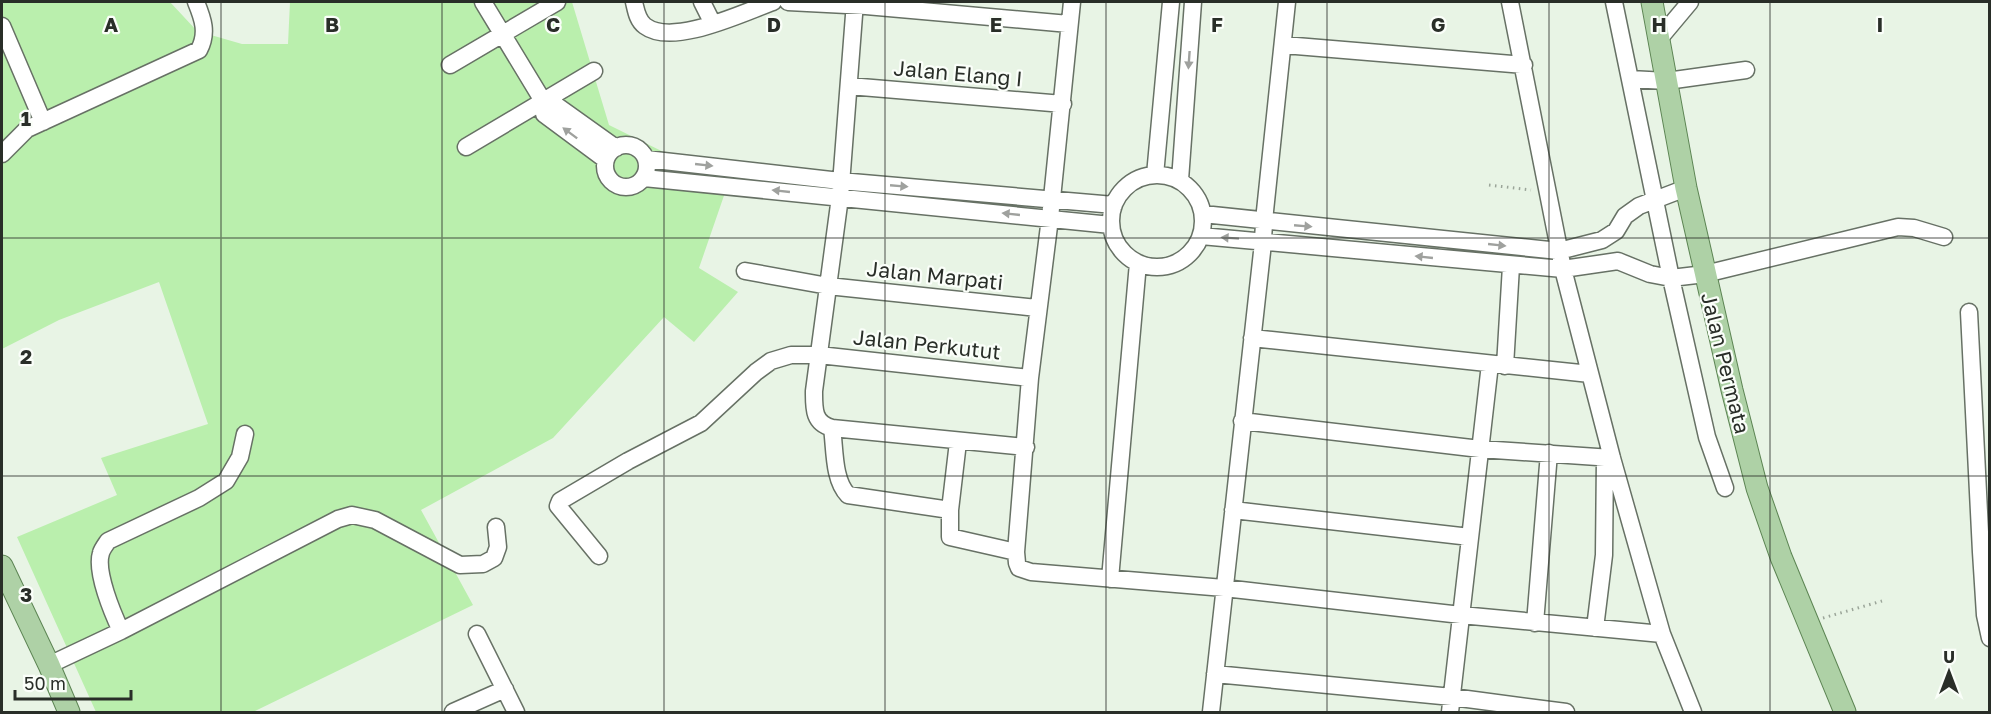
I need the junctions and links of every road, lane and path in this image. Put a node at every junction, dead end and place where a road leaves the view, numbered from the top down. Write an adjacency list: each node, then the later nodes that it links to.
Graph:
1 (196, 2): 32 (street)
2 (483, 2): 20 (street)
3 (557, 2): 20 (street)
4 (634, 2): 17 (street)
5 (702, 2): 17 (street)
6 (773, 2): 17 (street)
7 (788, 2): 16 (street)
8 (1072, 2): 18 (street)
9 (1171, 2): 37 (street)
10 (1193, 2): 39 (street, one-way to 39)
11 (1287, 2): 22 (street)
12 (1510, 2): 24 (street)
13 (1614, 2): 27 (street)
14 (1652, 2): 21 (main road, Jalan Permata)
15 (1690, 2): 21 (street)
16 (855, 4): 18 (street); 29 (street)
17 (712, 24)
18 (1069, 24): 31 (street)
19 (2, 26): 32 (street)
20 (502, 34): 23 (street); 30 (street)
21 (1659, 39): 28 (main road, Jalan Permata)
22 (1284, 45): 24 (street); 49 (street)
23 (450, 65)
24 (1524, 65): 43 (street)
25 (1746, 70): 28 (street)
26 (594, 71): 30 (street)
27 (1630, 80): 28 (street); 45 (street)
28 (1667, 81): 41 (main road, Jalan Permata)
29 (849, 86): 31 (street, Jalan Elang I); 42 (street)
30 (543, 101): 33 (street); 35 (street)
31 (1063, 104): 44 (street)
32 (43, 122): 34 (street)
33 (466, 147)
34 (2, 154)
35 (611, 154): 36 (street); 38 (street)
36 (646, 159): 38 (street); 42 (street, one-way to 42)
37 (1155, 175): 39 (street); 46 (street)
38 (644, 178): 42 (street, one-way to 38)
39 (1180, 180): 47 (street)
40 (1489, 185): 43 (path)
41 (1686, 188): 45 (street); 59 (main road, Jalan Permata)
42 (840, 189): 44 (street, one-way to 44); 48 (street, one-way to 42); 61 (street)
43 (1548, 192): 54 (street)
44 (1052, 200): 46 (street); 48 (street)
45 (1655, 200): 54 (street); 60 (street)
46 (1114, 205): 50 (street)
47 (1203, 214): 49 (street); 51 (street)
48 (1050, 218): 50 (street); 62 (street)
49 (1264, 222): 53 (street); 54 (street, one-way to 54)
50 (1111, 225): 55 (street)
51 (1201, 236): 53 (street, one-way to 51); 55 (street)
52 (1944, 237): 59 (street)
53 (1263, 241): 56 (street, one-way to 53); 64 (street)
54 (1559, 251): 57 (street)
55 (1138, 263): 85 (street)
56 (1511, 266): 57 (street); 66 (street)
57 (1563, 269): 60 (street); 67 (street)
58 (745, 271): 61 (street, Jalan Marpati)
59 (1705, 274): 60 (street); 90 (main road, Jalan Permata)
60 (1671, 278): 77 (street)
61 (828, 286): 62 (street, Jalan Marpati); 65 (street)
62 (1037, 308): 68 (street)
63 (1969, 312): 95 (street)
64 (1252, 338): 66 (street); 69 (street)
65 (819, 355): 68 (street, Jalan Perkutut); 70 (street); 83 (street, Jalan Perkutut)
66 (1497, 365): 67 (street); 74 (street)
67 (1590, 374): 76 (street)
68 (1030, 378): 73 (street)
69 (1242, 421): 74 (street); 79 (street)
70 (832, 428): 72 (street); 78 (street)
71 (245, 434): 92 (street)
72 (958, 442): 73 (street); 78 (street)
73 (1026, 447): 82 (street)
74 (1480, 448): 75 (street); 81 (street)
75 (1549, 453): 76 (street); 89 (street)
76 (1608, 457): 91 (street); 94 (street)
77 (1725, 488)
78 (950, 510): 82 (street)
79 (1233, 510): 81 (street); 86 (street)
80 (496, 527): 92 (street)
81 (1470, 537): 88 (street)
82 (1016, 552): 85 (street)
83 (599, 556)
84 (2, 566): 96 (main road)
85 (1110, 579): 86 (street)
86 (1224, 588): 88 (street); 97 (street)
87 (1882, 601): 90 (path)
88 (1461, 615): 89 (street); 99 (street)
89 (1534, 623): 91 (street)
90 (1807, 623): 106 (main road, Jalan Permata)
91 (1594, 628): 94 (street)
92 (121, 631): 96 (street)
93 (477, 634): 98 (street)
94 (1662, 634): 100 (street)
95 (1989, 638)
96 (49, 665): 101 (main road)
97 (1215, 674): 99 (street); 104 (street)
98 (505, 689): 102 (street); 103 (street)
99 (1451, 705): 105 (street)
100 (1691, 710)
101 (69, 712)
102 (453, 712)
103 (516, 712)
104 (1211, 712)
105 (1566, 712)
106 (1845, 712)

